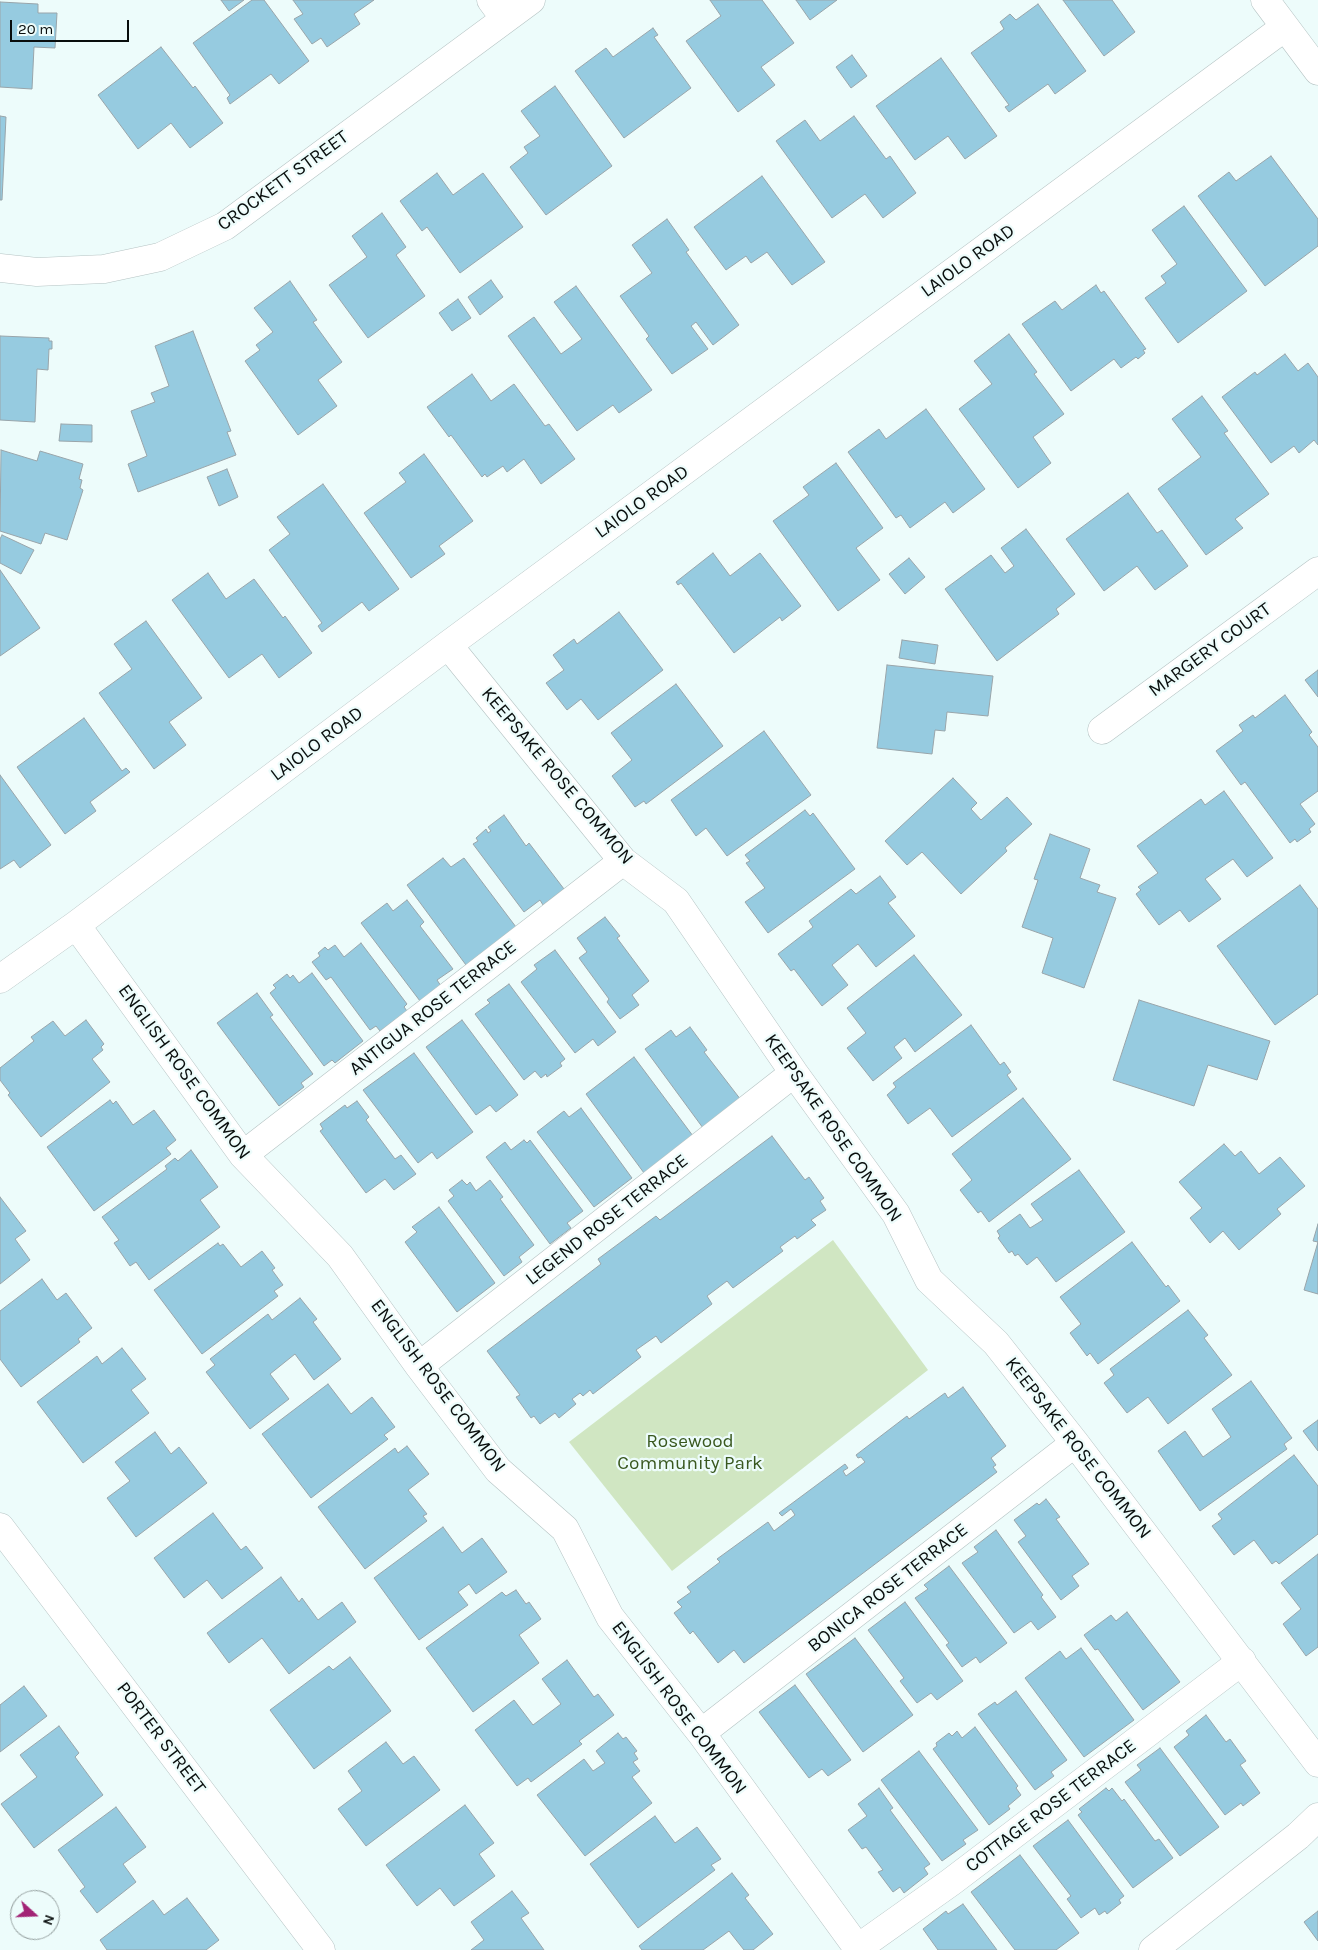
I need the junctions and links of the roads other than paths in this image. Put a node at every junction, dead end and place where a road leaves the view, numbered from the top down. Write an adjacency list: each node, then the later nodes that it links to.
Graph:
1 (531, 0): 3 (street, CROCKETT STREET)
2 (1265, 0): 4 (street)
3 (498, 9): 6 (street, CROCKETT STREET)
4 (1285, 27): 5 (street); 8 (street, LAIOLO ROAD)
5 (1318, 71)
6 (0, 268)
7 (1318, 571): 9 (street, MARGERY COURT)
8 (448, 645): 10 (street, KEEPSAKE ROSE COMMON); 11 (street, LAIOLO ROAD)
9 (1102, 730)
10 (623, 861): 13 (street, KEEPSAKE ROSE COMMON); 14 (street, ANTIGUA ROSE TERRACE)
11 (76, 925): 12 (street, LAIOLO ROAD); 14 (street, ENGLISH ROSE COMMON)
12 (0, 979)
13 (794, 1073): 15 (street, LEGEND ROSE TERRACE); 16 (street, KEEPSAKE ROSE COMMON)
14 (243, 1155): 15 (street, ENGLISH ROSE COMMON)
15 (419, 1366): 19 (street, ENGLISH ROSE COMMON)
16 (1075, 1443): 18 (street, KEEPSAKE ROSE COMMON); 19 (street, BONICA ROSE TERRACE)
17 (0, 1527): 23 (street, PORTER STREET)
18 (1242, 1661): 20 (street, KEEPSAKE ROSE COMMON); 22 (street, COTTAGE ROSE TERRACE)
19 (701, 1733): 22 (street, ENGLISH ROSE COMMON)
20 (1318, 1763)
21 (1318, 1817): 24 (street)
22 (859, 1949)
23 (321, 1950)
24 (1153, 1950)

